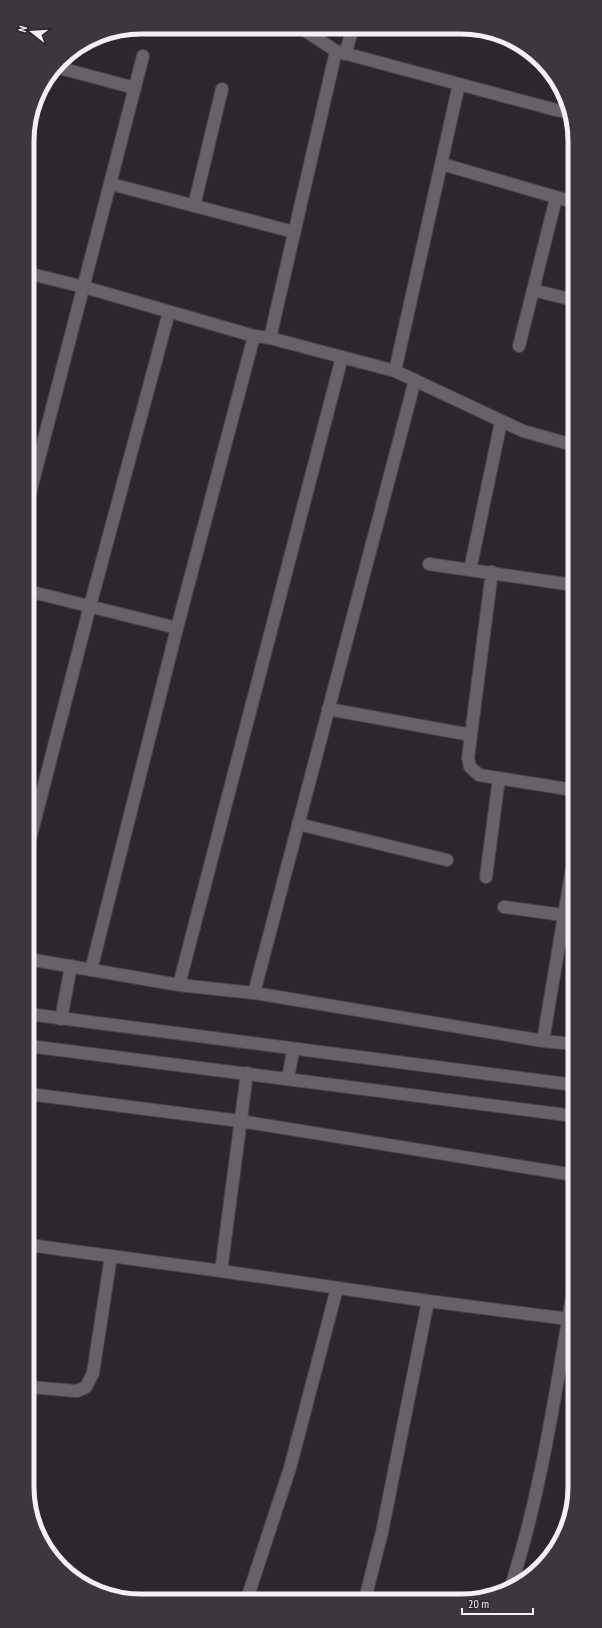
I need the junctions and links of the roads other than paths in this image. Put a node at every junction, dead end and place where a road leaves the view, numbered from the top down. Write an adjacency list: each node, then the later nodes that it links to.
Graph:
1 (310, 34): 3 (street)
2 (350, 34): 3 (street)
3 (340, 53): 6 (street); 15 (street)
4 (143, 56): 7 (street)
5 (62, 69): 7 (street)
6 (459, 84): 9 (street); 10 (street)
7 (135, 88): 11 (street)
8 (222, 89): 14 (street)
9 (563, 110)
10 (442, 164): 12 (street); 25 (street)
11 (111, 184): 14 (street); 17 (street)
12 (556, 198): 13 (street); 18 (street)
13 (568, 201)
14 (194, 206): 15 (street)
15 (294, 232): 22 (street)
16 (34, 274): 17 (street)
17 (84, 286): 20 (street); 29 (street)
18 (533, 290): 19 (street); 23 (street)
19 (568, 299)
20 (169, 312): 21 (street); 35 (street)
21 (254, 336): 22 (street); 36 (street)
22 (270, 338): 24 (street)
23 (519, 346)
24 (342, 356): 25 (street); 51 (street)
25 (396, 371): 26 (street)
26 (415, 380): 27 (street); 37 (street)
27 (502, 422): 28 (street); 31 (street)
28 (568, 444)
29 (34, 478)
30 (429, 564): 31 (street)
31 (470, 570): 32 (street)
32 (492, 572): 33 (street); 38 (street)
33 (568, 584)
34 (34, 592): 35 (street)
35 (90, 606): 36 (street); 41 (street)
36 (177, 628): 50 (street)
37 (328, 708): 38 (street); 42 (street)
38 (471, 735): 39 (street)
39 (499, 778): 40 (street); 44 (street)
40 (568, 789)
41 (34, 824)
42 (298, 824): 43 (street); 52 (street)
43 (446, 860)
44 (486, 877)
45 (568, 888): 47 (street)
46 (504, 907): 47 (street)
47 (563, 915): 55 (street)
48 (34, 960): 49 (street)
49 (71, 966): 50 (street); 54 (street)
50 (92, 970): 51 (street)
51 (180, 985): 52 (street)
52 (254, 993): 55 (street)
53 (34, 1015): 54 (street)
54 (61, 1019): 58 (street)
55 (544, 1041): 56 (street)
56 (568, 1043)
57 (34, 1047): 59 (street)
58 (293, 1050): 60 (street); 61 (street)
59 (247, 1073): 60 (street); 64 (street)
60 (288, 1079): 63 (street)
61 (568, 1084)
62 (34, 1095): 64 (street)
63 (568, 1115)
64 (240, 1121): 65 (street); 68 (street)
65 (568, 1174)
66 (34, 1246): 67 (street)
67 (111, 1256): 68 (street); 72 (street)
68 (221, 1271): 69 (street)
69 (337, 1288): 70 (street); 74 (street)
70 (428, 1301): 71 (street); 75 (street)
71 (568, 1319): 73 (street)
72 (34, 1387)
73 (512, 1581)
74 (249, 1594)
75 (366, 1594)

